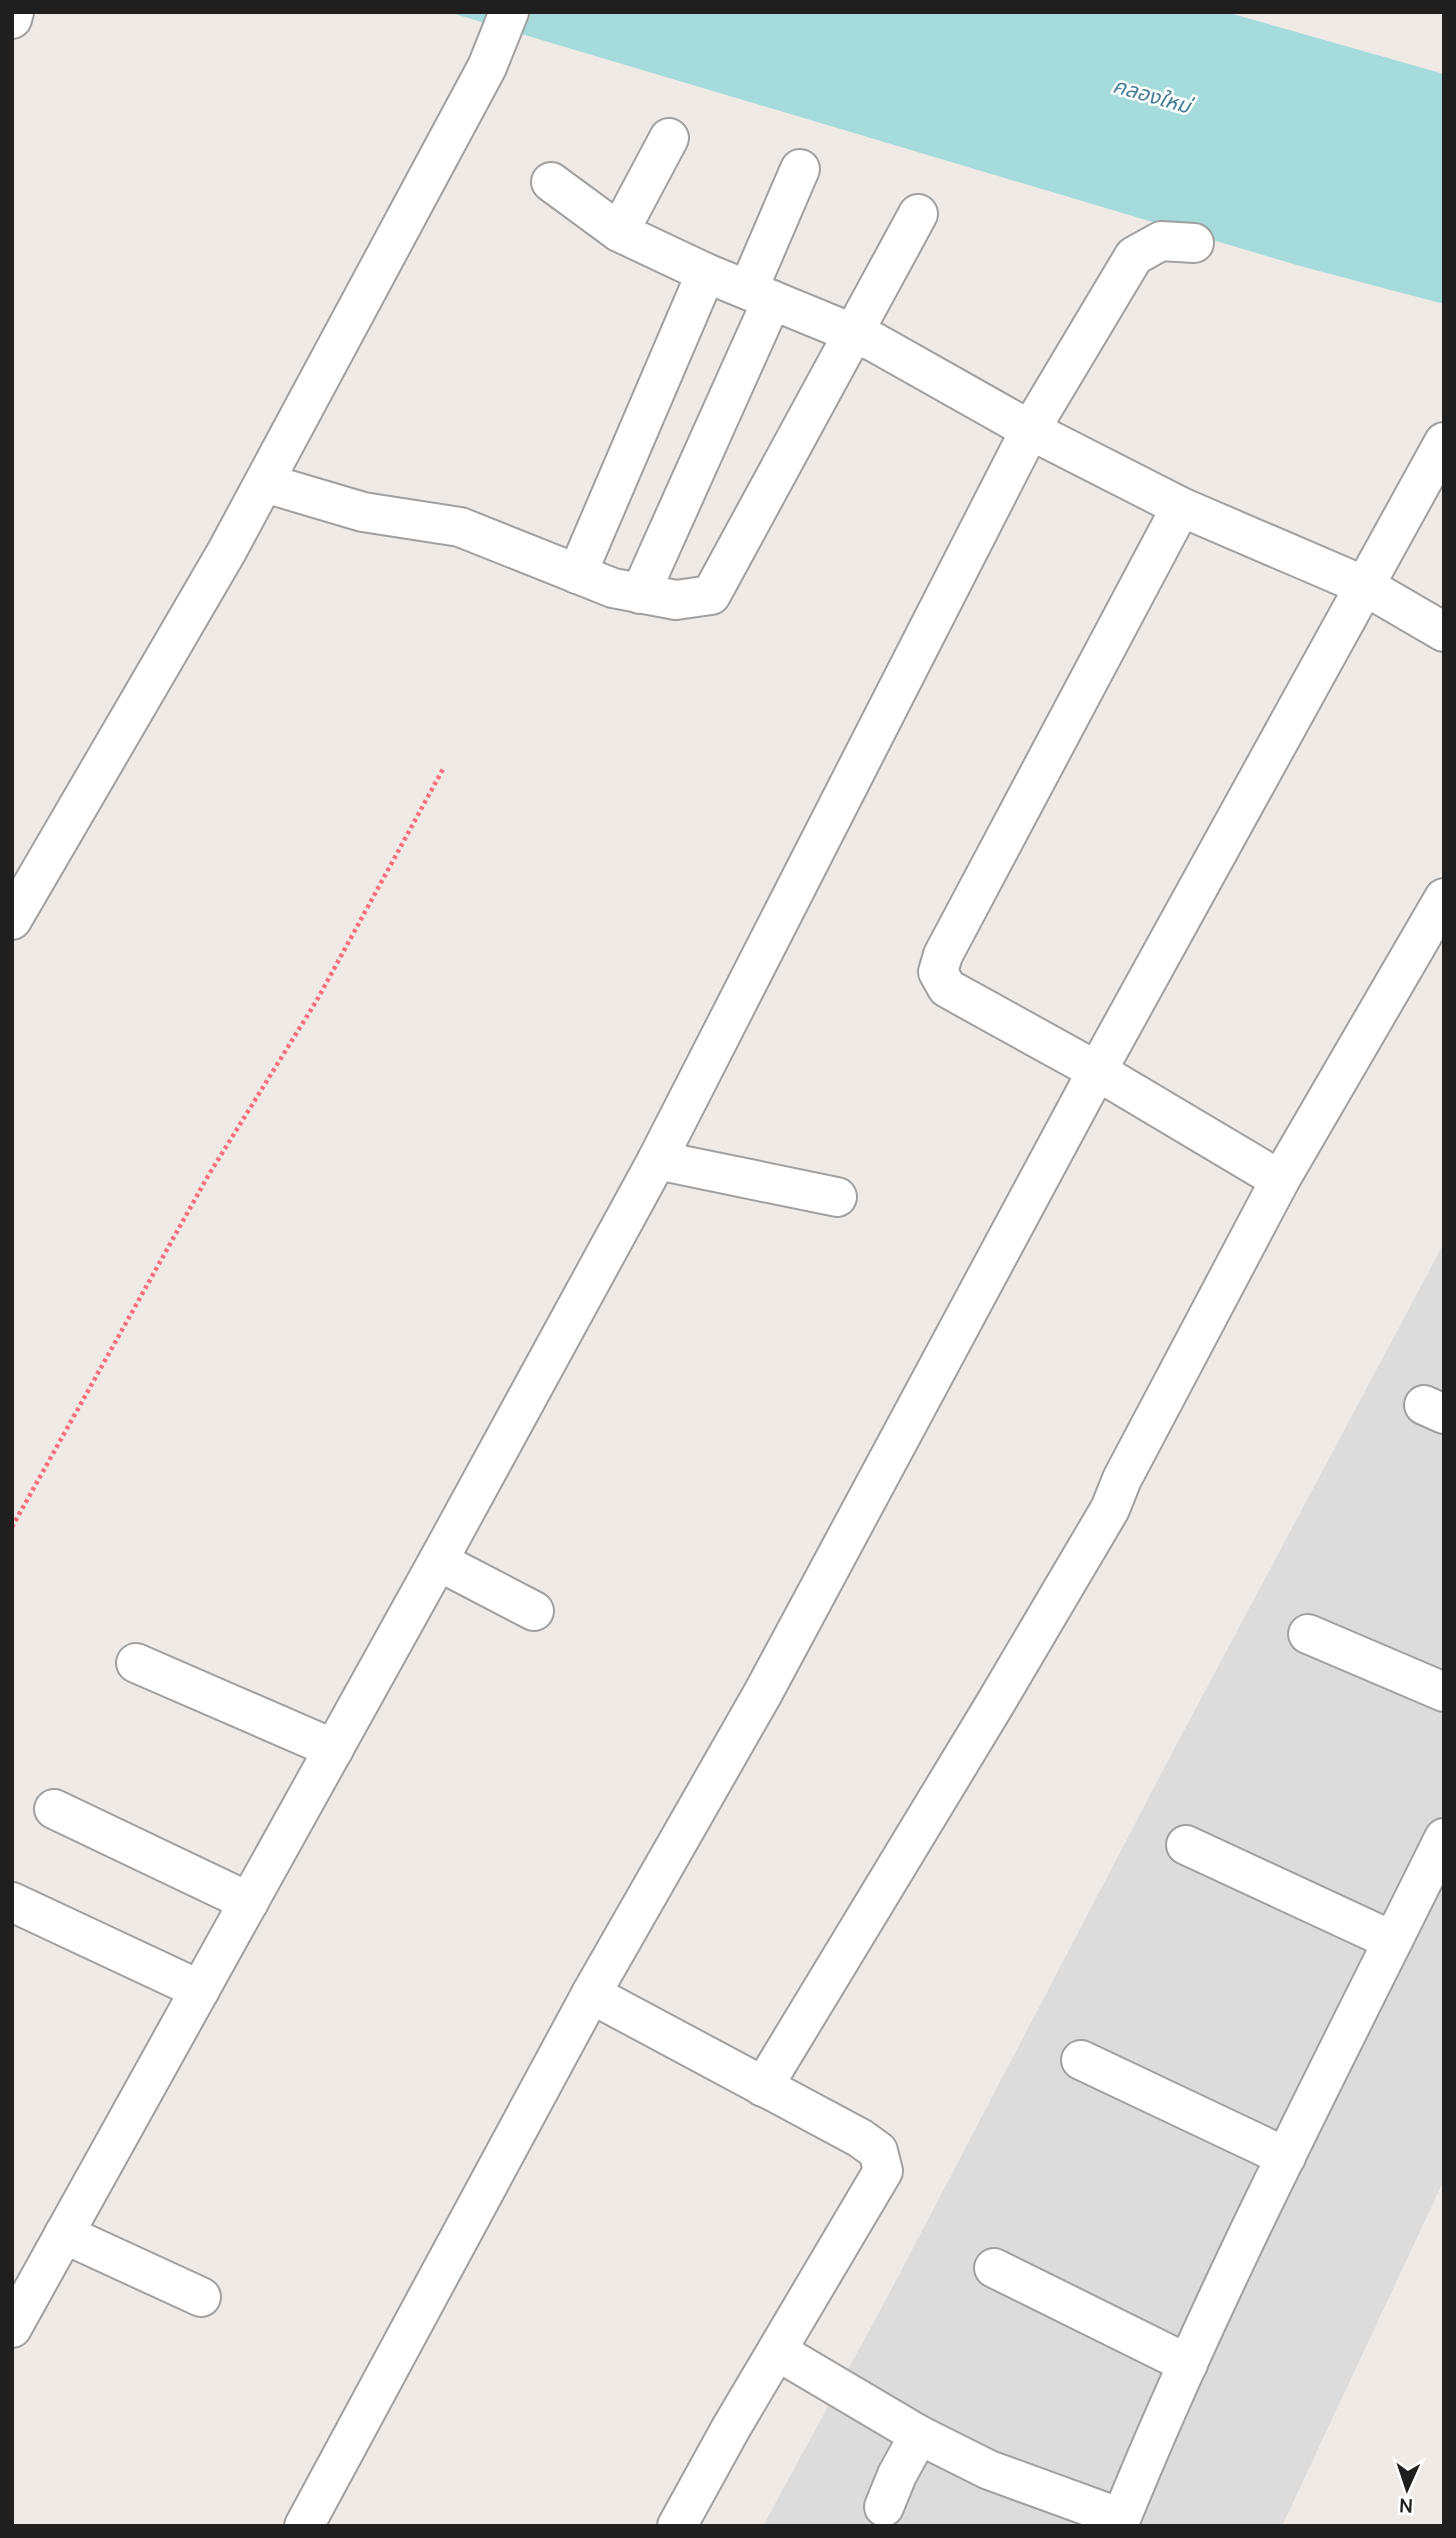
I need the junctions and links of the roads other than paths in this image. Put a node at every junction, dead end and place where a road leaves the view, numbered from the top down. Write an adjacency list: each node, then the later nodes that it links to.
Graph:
1 (14, 12): 3 (street)
2 (509, 12): 15 (street)
3 (12, 19)
4 (669, 138): 8 (street)
5 (800, 169): 11 (street)
6 (551, 182): 8 (street)
7 (918, 214): 12 (street)
8 (618, 232): 10 (street)
9 (1194, 243): 13 (street)
10 (706, 273): 11 (street); 17 (street)
11 (760, 295): 12 (street); 19 (street)
12 (853, 334): 13 (street); 19 (street)
13 (1030, 430): 16 (street); 24 (street)
14 (1444, 442): 18 (street)
15 (265, 483): 17 (street); 22 (street)
16 (1181, 507): 18 (street); 23 (street)
17 (577, 574): 19 (street)
18 (1365, 586): 20 (street); 23 (street)
19 (640, 594)
20 (1444, 632)
21 (1444, 898): 25 (street)
22 (12, 920)
23 (1097, 1071): 25 (street); 40 (street)
24 (657, 1160): 26 (street); 27 (street)
25 (1280, 1180): 42 (street)
26 (836, 1197)
27 (438, 1561): 28 (street); 32 (street)
28 (534, 1611)
29 (1308, 1634): 31 (street)
30 (136, 1663): 32 (street)
31 (1444, 1692)
32 (334, 1749): 37 (street)
33 (54, 1809): 37 (street)
34 (1444, 1838): 38 (street)
35 (1186, 1845): 38 (street)
36 (12, 1902): 39 (street)
37 (249, 1902): 39 (street)
38 (1393, 1941): 43 (street)
39 (200, 1990): 44 (street)
40 (591, 1994): 42 (street); 53 (street)
41 (1081, 2060): 43 (street)
42 (763, 2087): 48 (street)
43 (1286, 2157): 49 (street)
44 (64, 2234): 46 (street); 47 (street)
45 (994, 2268): 49 (street)
46 (201, 2297)
47 (12, 2328)
48 (777, 2351): 50 (street); 54 (street)
49 (1188, 2364): 52 (street)
50 (919, 2435): 51 (street); 52 (street)
51 (884, 2507)
52 (1120, 2522)
53 (304, 2526)
54 (677, 2526)

